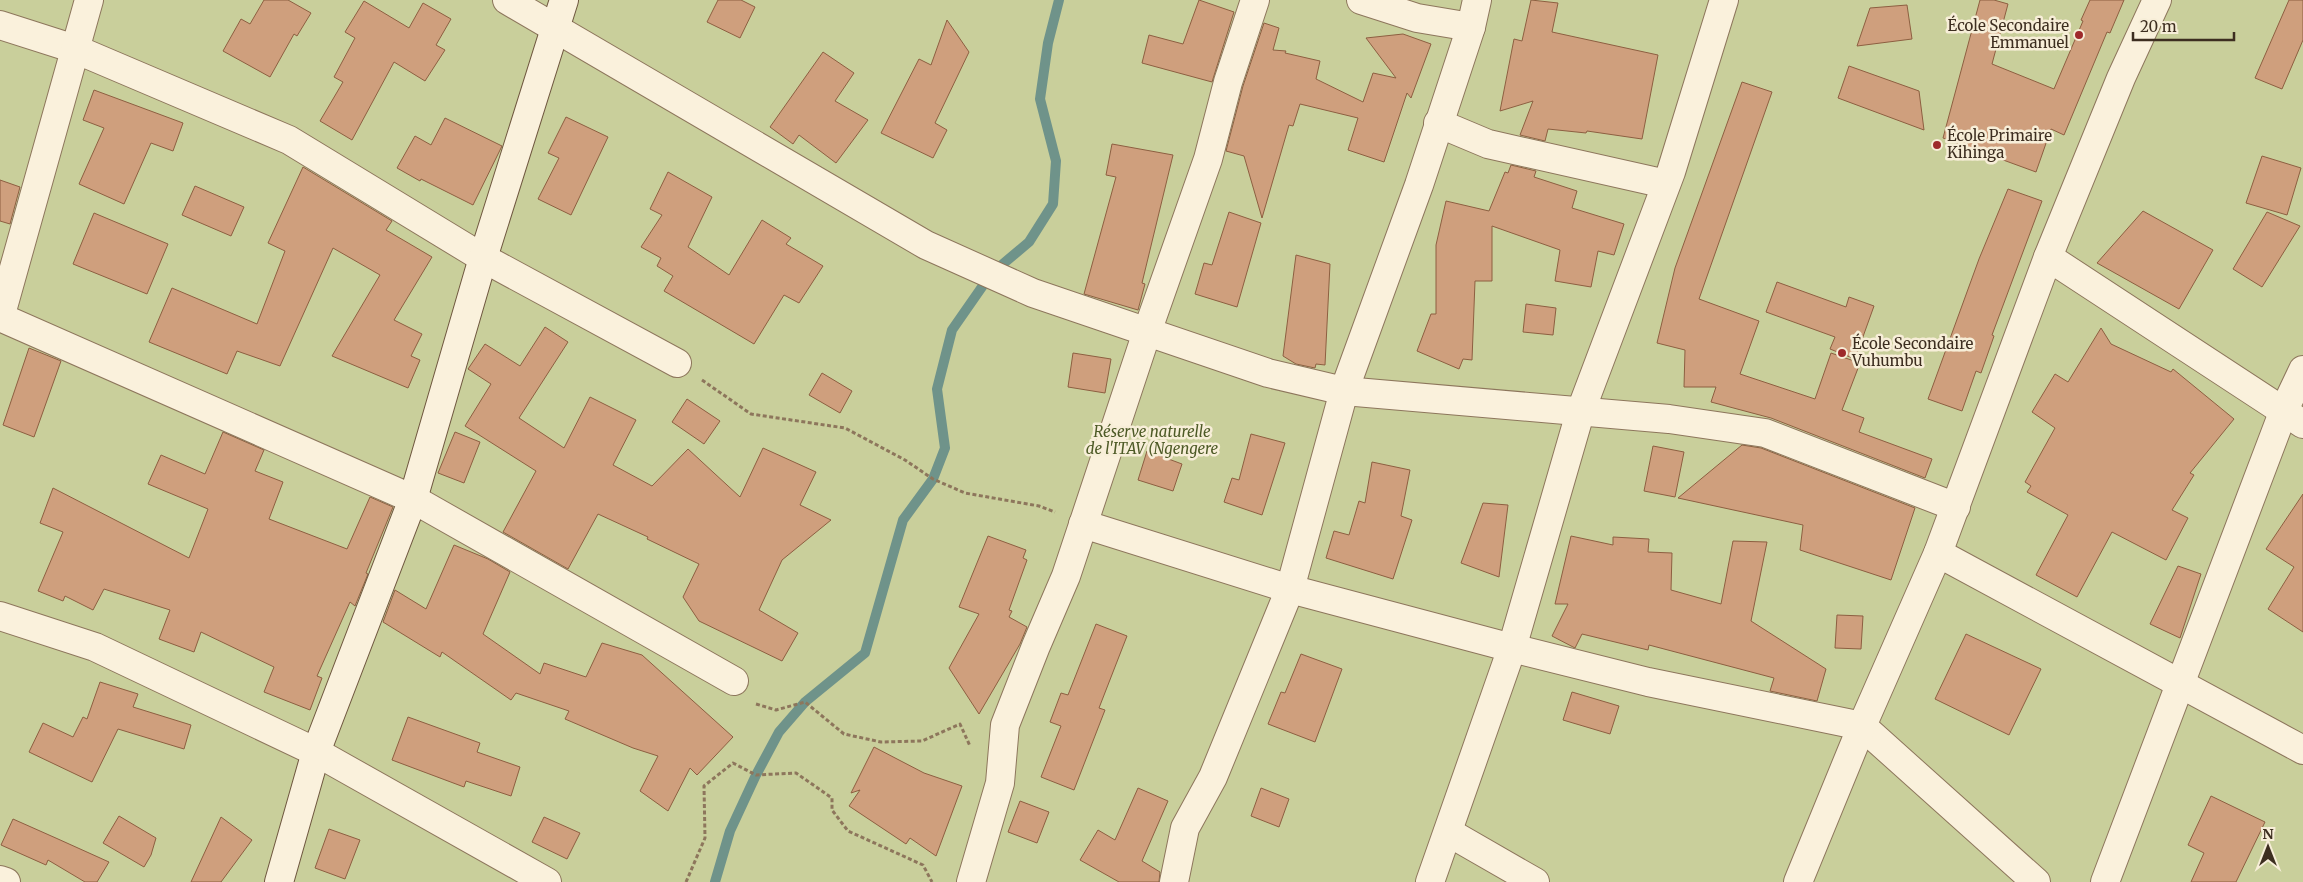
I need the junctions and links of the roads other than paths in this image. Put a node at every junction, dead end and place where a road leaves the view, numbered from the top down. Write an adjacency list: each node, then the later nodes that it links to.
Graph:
1 (89, 0): 12 (street)
2 (507, 0): 11 (street)
3 (564, 0): 11 (street)
4 (1255, 0): 18 (street)
5 (1361, 0): 10 (street)
6 (1478, 0): 10 (street)
7 (1724, 0): 14 (street)
8 (2157, 0): 15 (street)
9 (0, 25): 12 (street)
10 (1471, 27): 13 (street)
11 (557, 29): 16 (street); 18 (street)
12 (75, 49): 16 (street); 17 (street)
13 (1438, 123): 14 (street); 21 (street)
14 (1666, 184): 22 (street)
15 (2048, 257): 23 (street); 25 (street)
16 (483, 258): 19 (street); 24 (street)
17 (0, 317): 24 (street)
18 (1147, 332): 21 (street); 26 (street)
19 (677, 363)
20 (2303, 370): 23 (street)
21 (1344, 391): 22 (street); 28 (street)
22 (1580, 413): 25 (street); 30 (street)
23 (2294, 417): 32 (street)
24 (413, 498): 31 (street); 35 (street)
25 (1956, 507): 27 (street)
26 (1083, 524): 28 (street); 41 (street)
27 (1938, 553): 32 (street); 33 (street)
28 (1290, 589): 30 (street); 42 (street)
29 (0, 616): 35 (street)
30 (1512, 648): 33 (street); 36 (street)
31 (734, 681)
32 (2179, 682): 34 (street); 47 (street)
33 (1862, 726): 45 (street); 46 (street)
34 (2303, 750)
35 (316, 752): 39 (street); 40 (street)
36 (1448, 832): 43 (street); 44 (street)
37 (0, 880): 38 (street)
38 (6, 882)
39 (279, 882)
40 (547, 882)
41 (971, 882)
42 (1174, 882)
43 (1430, 882)
44 (1535, 882)
45 (1798, 882)
46 (2036, 882)
47 (2105, 882)

